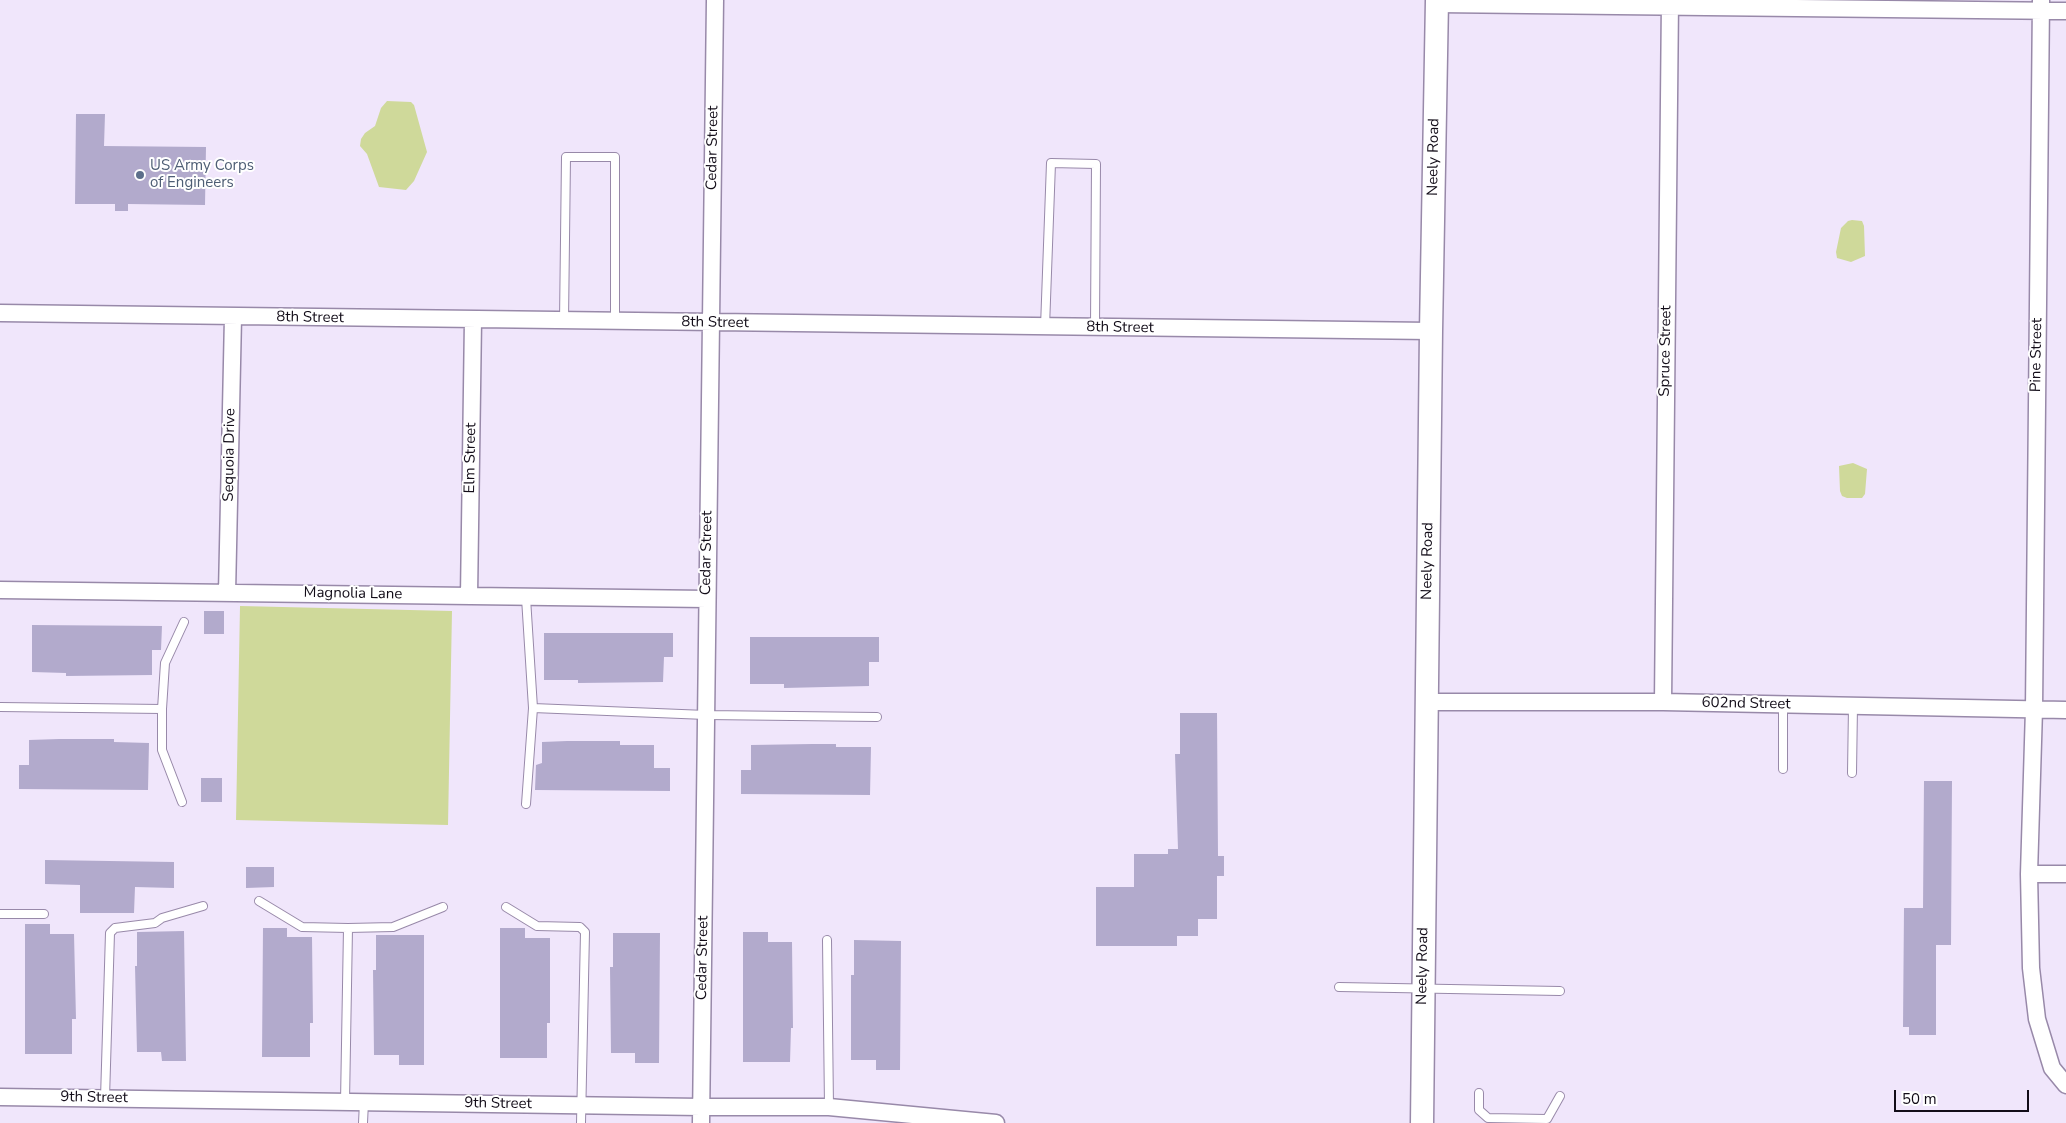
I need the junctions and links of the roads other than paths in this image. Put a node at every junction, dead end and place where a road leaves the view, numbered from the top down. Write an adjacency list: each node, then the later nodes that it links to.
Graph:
1 (716, 0): 11 (street, Cedar Street)
2 (1437, 2): 3 (street); 14 (street, Neely Road)
3 (1670, 3): 4 (street); 22 (street, Spruce Street)
4 (2041, 6): 5 (street); 28 (street, Pine Street)
5 (2066, 12)
6 (0, 313): 7 (street, 8th Street)
7 (233, 316): 8 (street, 8th Street); 16 (street, Sequoia Drive)
8 (473, 320): 9 (street, 8th Street); 17 (street, Elm Street)
9 (564, 321): 10 (street, 8th Street); 10 (lane)
10 (615, 322): 11 (street, 8th Street)
11 (711, 323): 12 (street, 8th Street); 19 (street, Cedar Street)
12 (1045, 327): 13 (street, 8th Street); 13 (lane)
13 (1095, 327): 14 (street, 8th Street)
14 (1431, 332): 21 (street, Neely Road)
15 (0, 590): 16 (street, Magnolia Lane)
16 (227, 593): 17 (street, Magnolia Lane)
17 (469, 596): 18 (street, Magnolia Lane)
18 (526, 598): 19 (street, Magnolia Lane); 26 (lane)
19 (707, 599): 30 (street, Cedar Street)
20 (184, 622): 27 (lane)
21 (1426, 702): 22 (street, 602nd Street); 47 (street, Neely Road)
22 (1663, 702): 23 (street, 602nd Street)
23 (1783, 705): 24 (street, 602nd Street); 32 (lane)
24 (1853, 706): 28 (street, 602nd Street); 33 (lane)
25 (0, 707): 27 (lane)
26 (533, 708): 30 (lane); 35 (lane)
27 (162, 709): 34 (lane)
28 (2034, 709): 29 (street, 602nd Street); 36 (street, Pine Street)
29 (2066, 710)
30 (706, 715): 31 (lane); 58 (street, Cedar Street)
31 (877, 718)
32 (1783, 769)
33 (1852, 773)
34 (182, 802)
35 (526, 804)
36 (2029, 874): 37 (street); 49 (street, Pine Street)
37 (2066, 874)
38 (259, 901): 44 (lane)
39 (203, 906): 53 (lane)
40 (443, 907): 44 (lane)
41 (506, 907): 56 (lane)
42 (0, 914): 43 (lane)
43 (44, 914)
44 (348, 928): 54 (lane)
45 (827, 940): 57 (lane)
46 (1339, 988): 47 (lane)
47 (1423, 988): 48 (lane); 62 (street, Neely Road)
48 (1560, 991)
49 (2066, 1085)
50 (1479, 1093): 51 (lane)
51 (1560, 1096)
52 (0, 1097): 53 (street, 9th Street)
53 (105, 1098): 54 (street, 9th Street)
54 (345, 1102): 55 (street, 9th Street)
55 (364, 1102): 56 (street, 9th Street); 59 (lane)
56 (581, 1105): 58 (street, 9th Street); 60 (lane)
57 (830, 1107): 58 (street, 9th Street); 61 (street, 9th Street)
58 (701, 1115)
59 (363, 1123)
60 (581, 1123)
61 (996, 1123)
62 (1422, 1123)

